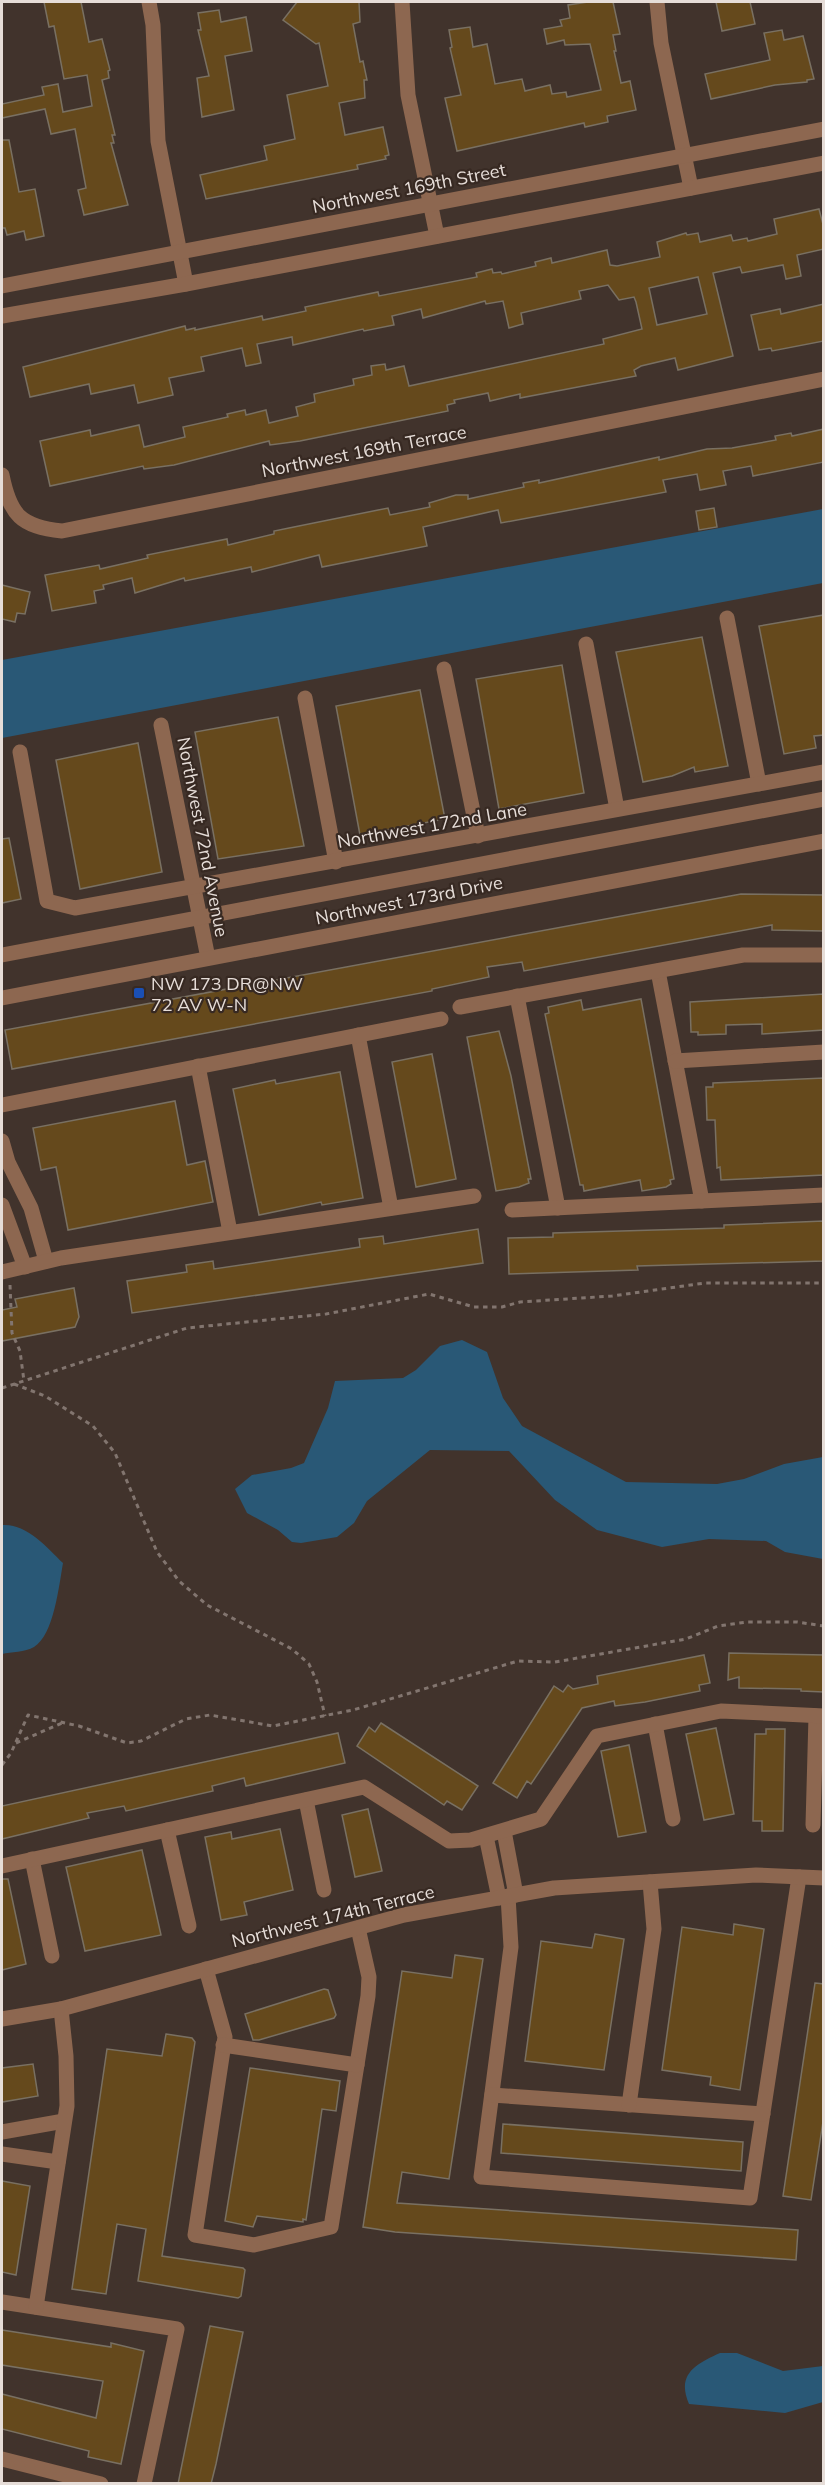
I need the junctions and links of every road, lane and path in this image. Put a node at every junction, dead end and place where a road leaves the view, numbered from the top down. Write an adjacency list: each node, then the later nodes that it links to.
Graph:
1 (149, 2): 10 (street)
2 (402, 2): 8 (street)
3 (657, 2): 5 (street)
4 (824, 129): 5 (street, Northwest 169th Street)
5 (684, 156): 7 (street); 8 (street, Northwest 169th Street)
6 (824, 163): 7 (street)
7 (690, 188): 9 (street)
8 (430, 204): 9 (street); 10 (street, Northwest 169th Street)
9 (437, 236): 11 (street)
10 (180, 251): 11 (street); 12 (street, Northwest 169th Street)
11 (186, 284): 13 (street)
12 (2, 286)
13 (2, 316)
14 (824, 379): 15 (street, Northwest 169th Terrace)
15 (2, 475)
16 (727, 618): 23 (street)
17 (586, 644): 25 (street)
18 (444, 669): 26 (street)
19 (304, 698): 28 (street)
20 (161, 724): 29 (street, Northwest 72nd Avenue)
21 (20, 752): 29 (street, Northwest 172nd Lane)
22 (824, 772): 23 (street, Northwest 172nd Lane)
23 (759, 784): 25 (street, Northwest 172nd Lane)
24 (824, 799): 30 (street, Northwest 173rd Drive)
25 (617, 809): 26 (street, Northwest 172nd Lane)
26 (478, 836): 28 (street, Northwest 172nd Lane)
27 (824, 841): 33 (street, Northwest 173rd Drive)
28 (336, 862): 29 (street, Northwest 172nd Lane)
29 (193, 886): 30 (street, Northwest 72nd Avenue)
30 (200, 917): 31 (street, Northwest 173rd Drive); 33 (street, Northwest 72nd Avenue)
31 (2, 955)
32 (824, 955): 34 (street)
33 (208, 958): 36 (street, Northwest 173rd Drive)
34 (658, 970): 35 (street); 41 (street)
35 (517, 996): 37 (street); 50 (street)
36 (2, 998)
37 (459, 1007)
38 (441, 1019): 39 (street)
39 (358, 1035): 42 (street); 49 (street)
40 (824, 1052): 41 (street)
41 (675, 1061): 47 (street)
42 (198, 1066): 43 (street); 52 (street)
43 (2, 1105)
44 (2, 1141): 53 (street)
45 (824, 1195): 47 (street)
46 (474, 1196): 49 (street)
47 (702, 1201): 50 (street)
48 (2, 1205): 54 (street)
49 (391, 1208): 52 (street)
50 (558, 1208): 51 (street)
51 (512, 1210)
52 (230, 1232): 53 (street)
53 (46, 1261): 54 (street)
54 (12, 1270): 56 (path)
55 (824, 1283): 56 (path)
56 (24, 1381): 57 (path)
57 (14, 1384): 58 (path); 60 (path)
58 (2, 1388)
59 (824, 1626): 60 (path)
60 (325, 1716): 62 (path)
61 (820, 1716): 63 (street); 68 (street)
62 (63, 1722): 64 (path); 64 (path)
63 (655, 1724): 67 (street); 70 (street)
64 (15, 1744): 65 (path)
65 (2, 1765)
66 (306, 1800): 69 (street); 71 (street); 77 (street)
67 (673, 1819)
68 (813, 1825)
69 (167, 1830): 72 (street); 79 (street)
70 (504, 1831): 71 (street); 78 (street)
71 (486, 1836): 78 (street)
72 (32, 1859): 73 (street); 81 (street)
73 (2, 1866)
74 (799, 1877): 75 (street, Northwest 174th Terrace); 76 (street, Northwest 174th Terrace); 89 (street)
75 (824, 1878)
76 (650, 1882): 78 (street, Northwest 174th Terrace); 88 (street)
77 (324, 1890)
78 (508, 1896): 80 (street, Northwest 174th Terrace); 87 (street)
79 (189, 1926)
80 (358, 1928): 82 (street, Northwest 174th Terrace); 86 (street)
81 (52, 1956)
82 (206, 1969): 83 (street, Northwest 174th Terrace); 85 (street)
83 (61, 2009): 84 (street, Northwest 174th Terrace); 90 (street)
84 (2, 2019)
85 (223, 2045): 86 (street); 86 (street)
86 (357, 2066)
87 (492, 2095): 88 (street); 89 (street)
88 (629, 2104): 89 (street)
89 (763, 2114)
90 (64, 2121): 91 (street); 93 (street)
91 (2, 2132)
92 (2, 2154): 93 (street)
93 (58, 2162): 95 (street)
94 (2, 2302): 95 (street)
95 (36, 2307): 98 (street)
96 (2, 2459): 97 (street)
97 (101, 2484)
98 (144, 2484)

